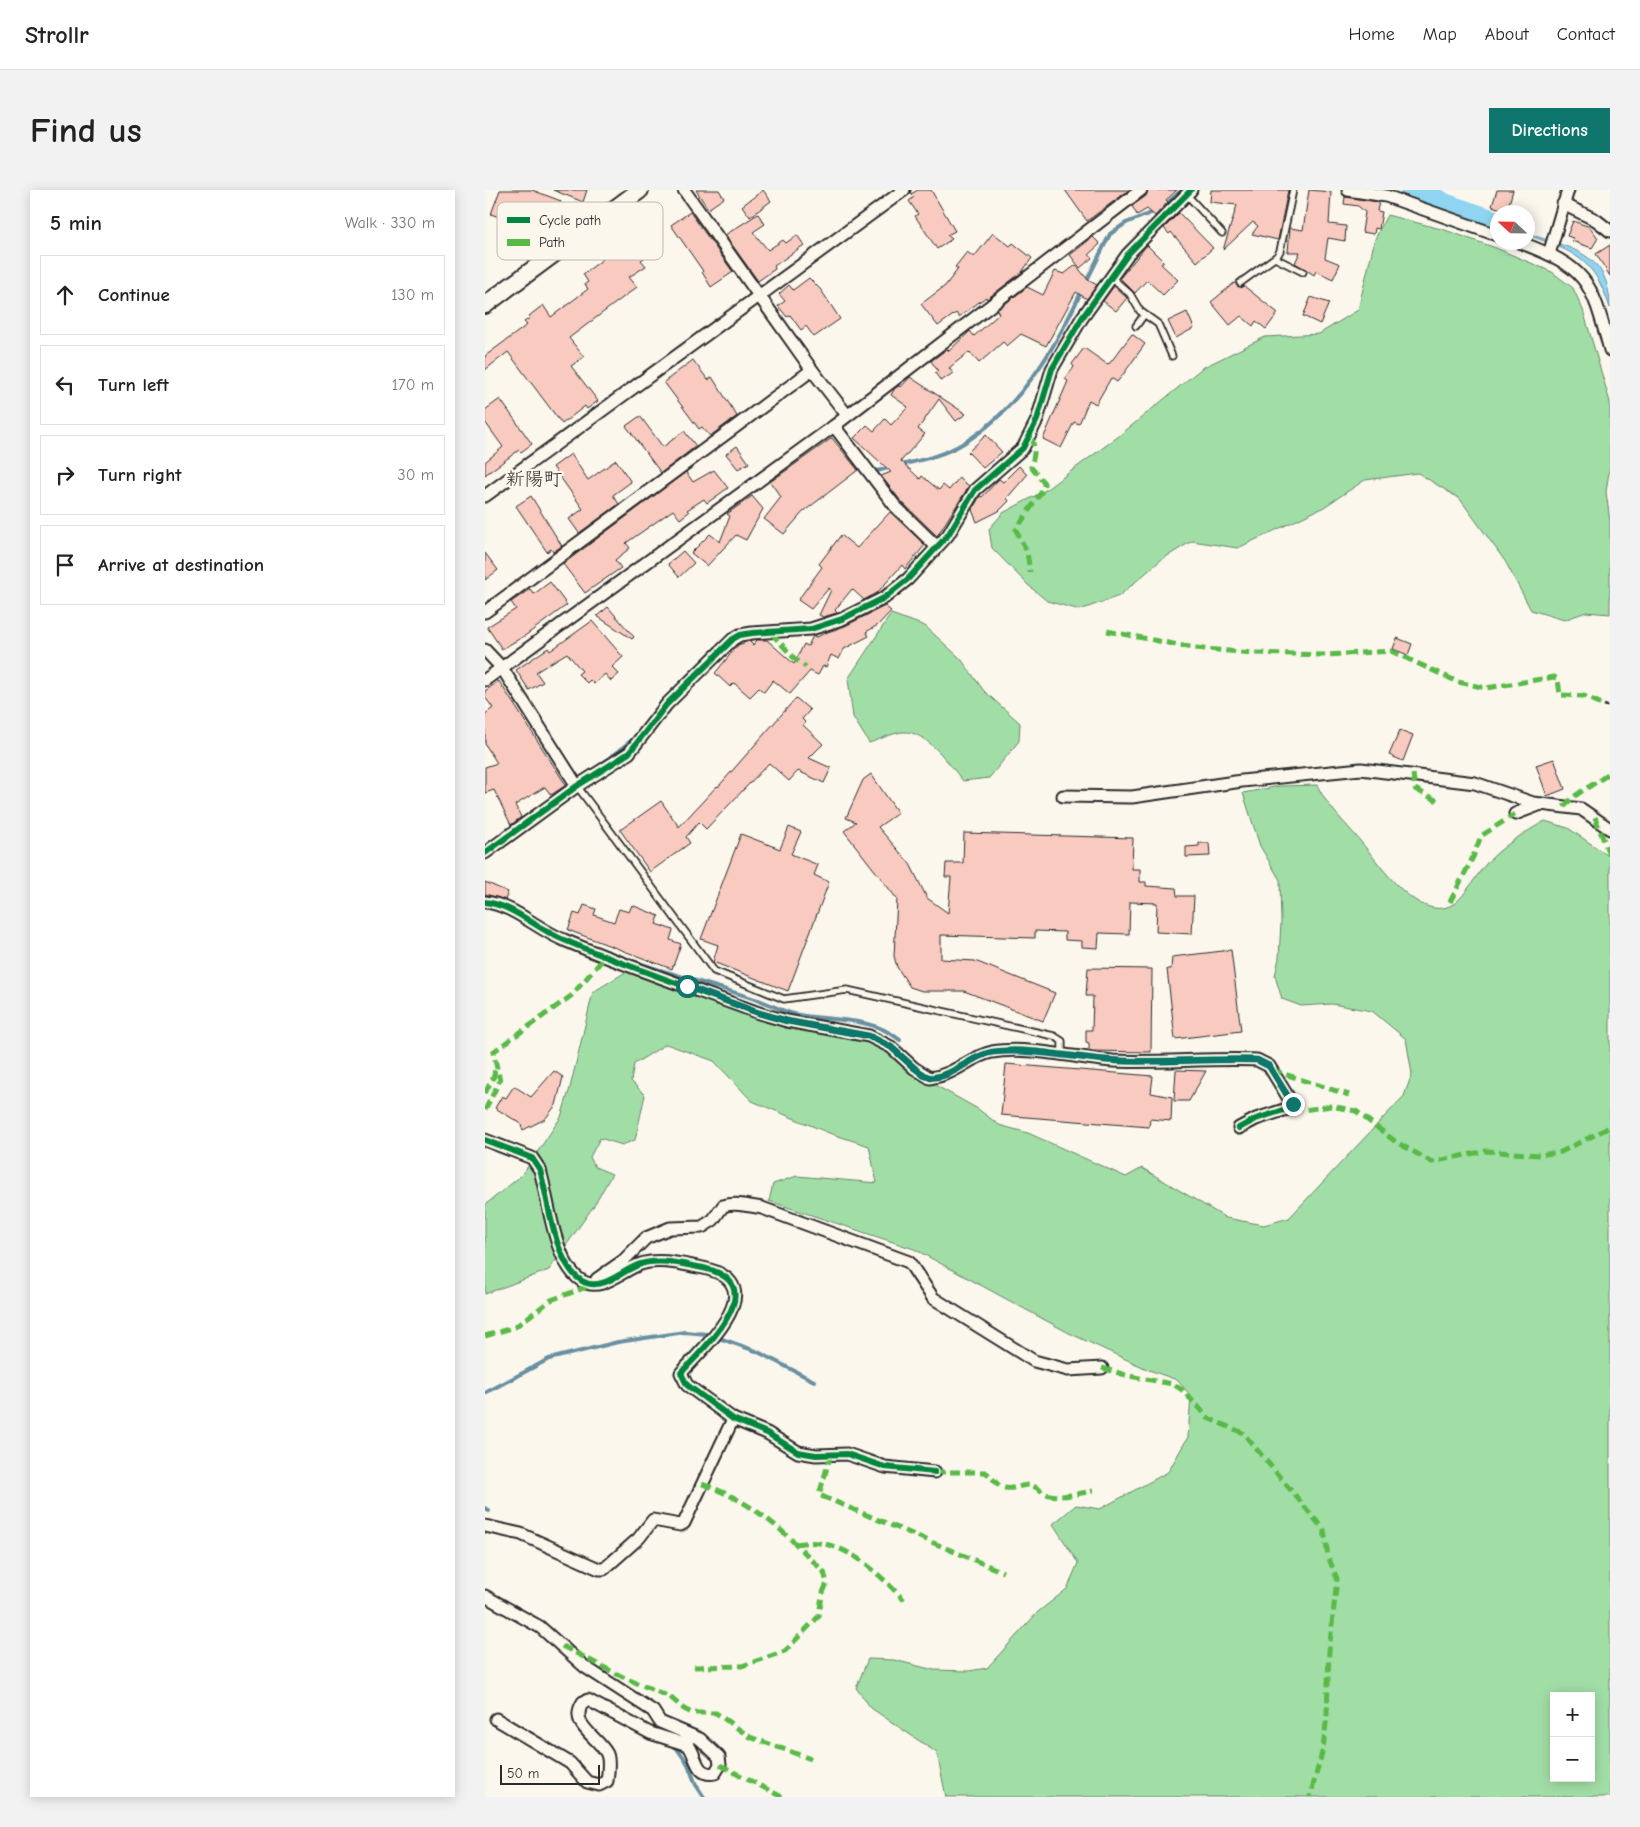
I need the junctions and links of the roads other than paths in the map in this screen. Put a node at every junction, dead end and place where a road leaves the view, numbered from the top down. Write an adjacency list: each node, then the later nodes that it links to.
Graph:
1 (639, 190): 9 (main road)
2 (684, 190): 21 (street)
3 (903, 190): 21 (street)
4 (1141, 190): 28 (street)
5 (1293, 190): 16 (lane)
6 (1348, 190): 12 (street)
7 (1567, 190): 10 (street)
8 (1189, 192): 13 (lane); 19 (street)
9 (623, 202)
10 (1563, 204): 11 (street); 15 (street)
11 (1610, 231)
12 (1490, 232)
13 (1222, 233)
14 (1535, 248): 15 (street)
15 (1549, 254): 25 (street)
16 (1275, 258): 18 (lane); 20 (lane)
17 (545, 260): 22 (main road)
18 (1303, 272)
19 (1111, 276): 23 (lane); 31 (street)
20 (1240, 283)
21 (760, 296): 27 (street); 30 (street)
22 (485, 305)
23 (1143, 315): 24 (lane); 26 (lane)
24 (1136, 326)
25 (1610, 350)
26 (1172, 356)
27 (812, 370): 28 (street); 32 (street)
28 (847, 415): 29 (street)
29 (834, 426): 31 (street); 34 (street)
30 (485, 496)
31 (937, 547): 36 (street)
32 (485, 612)
33 (485, 650): 34 (street)
34 (502, 668): 35 (street); 36 (street)
35 (485, 680)
36 (577, 786): 41 (street); 43 (lane)
37 (1063, 796): 38 (street)
38 (1541, 804): 39 (street); 40 (street)
39 (1515, 814)
40 (1610, 829)
41 (485, 853)
42 (485, 902): 43 (street)
43 (1062, 1056): 44 (street)
44 (1239, 1128)
45 (485, 1140): 46 (street)
46 (592, 1285): 47 (street); 48 (street)
47 (1102, 1368)
48 (733, 1419): 49 (street); 50 (street)
49 (935, 1472)
50 (485, 1526)
51 (485, 1596): 52 (street)
52 (496, 1719)

